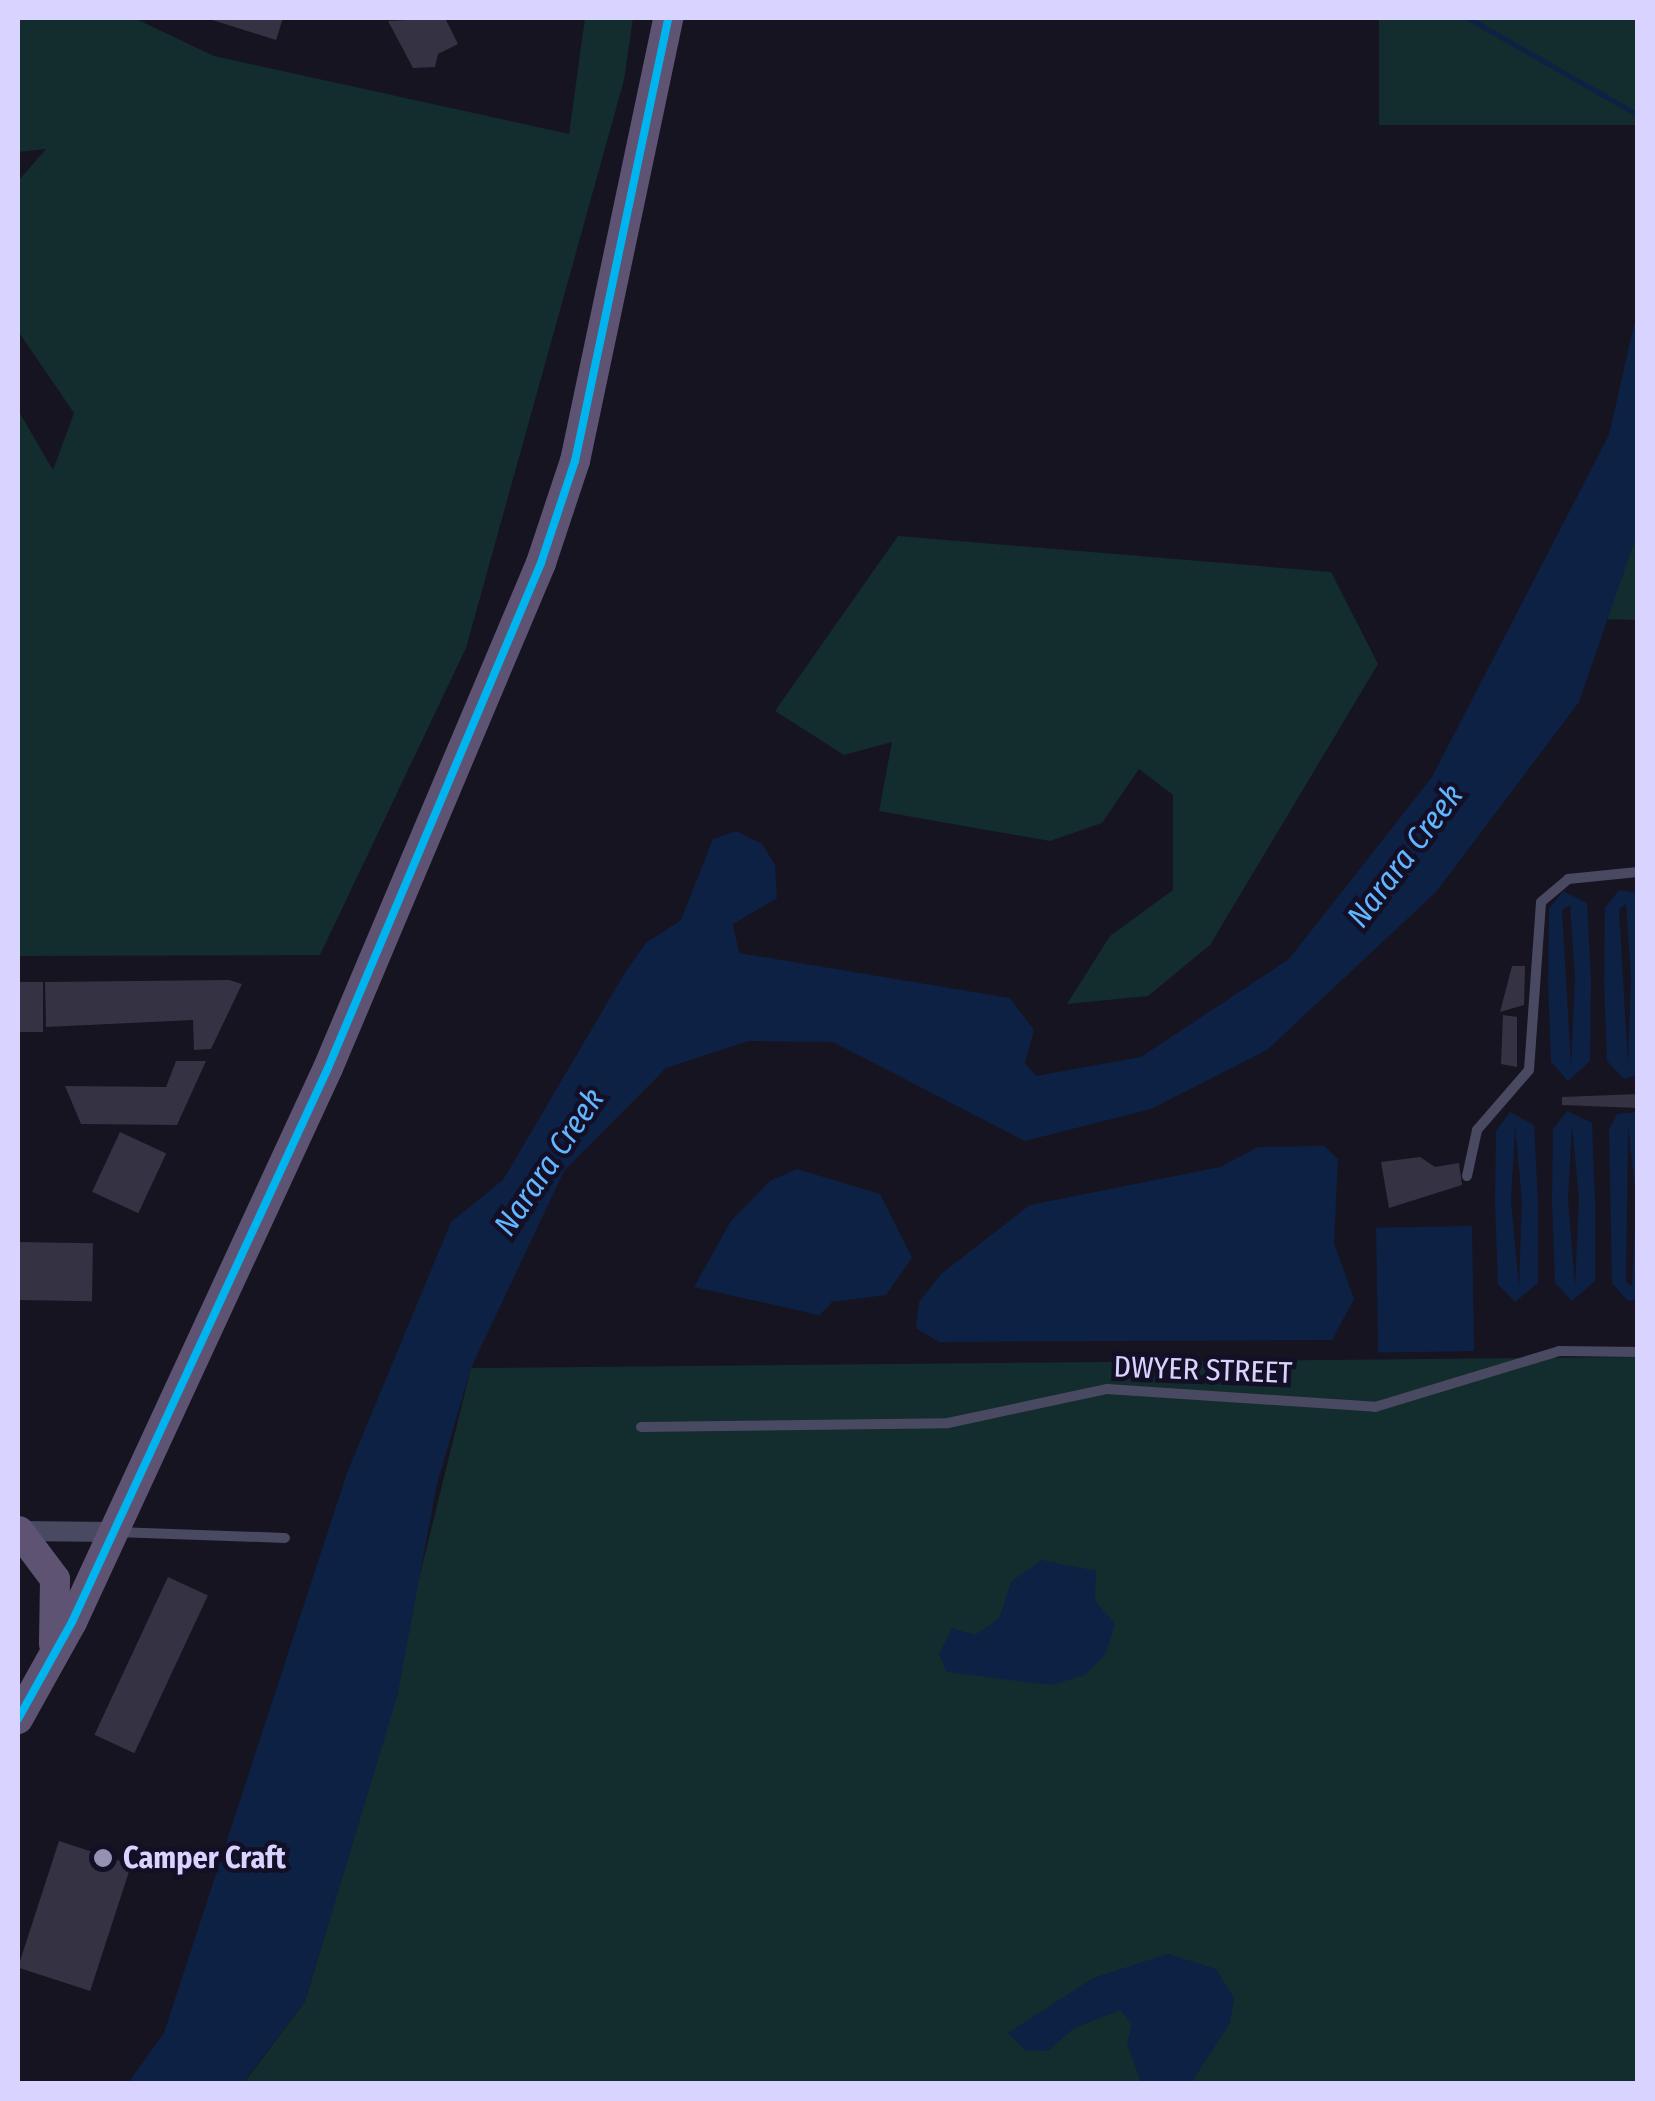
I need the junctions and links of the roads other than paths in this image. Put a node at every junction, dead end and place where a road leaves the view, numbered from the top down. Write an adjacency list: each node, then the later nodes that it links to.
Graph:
1 (668, 18): 7 (main road)
2 (1638, 872): 3 (lane)
3 (1467, 1176)
4 (1638, 1352): 5 (lane, DWYER STREET)
5 (642, 1428)
6 (18, 1531): 7 (street); 9 (main road)
7 (115, 1532): 8 (lane); 9 (main road)
8 (285, 1538)
9 (52, 1657): 10 (main road)
10 (18, 1719)

